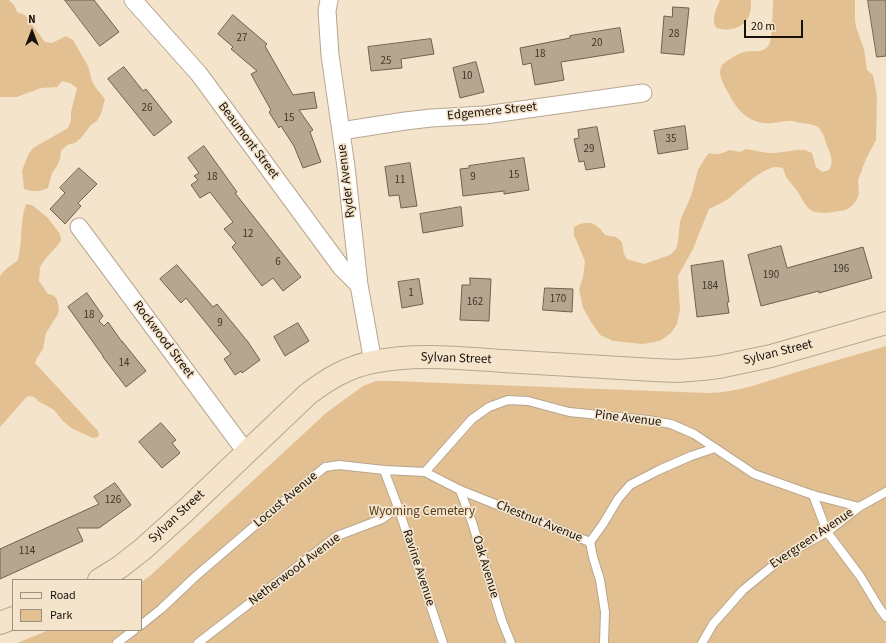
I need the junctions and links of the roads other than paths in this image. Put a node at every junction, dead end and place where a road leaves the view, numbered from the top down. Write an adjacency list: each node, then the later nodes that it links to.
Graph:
1 (133, 0): 6 (street, Beaumont Street)
2 (329, 0): 4 (street, Ryder Avenue)
3 (643, 93): 4 (street, Edgemere Street)
4 (341, 131): 6 (street, Ryder Avenue)
5 (79, 227): 10 (street, Rockwood Street)
6 (359, 285): 8 (street, Ryder Avenue)
7 (886, 323): 8 (street, Sylvan Street)
8 (373, 362): 10 (street, Sylvan Street)
9 (715, 448): 12 (lane, Pine Avenue); 15 (lane, Pine Avenue); 19 (lane)
10 (246, 452): 20 (street, Sylvan Street)
11 (384, 470): 12 (lane, Locust Avenue); 16 (lane, Ravine Avenue); 24 (lane, Locust Avenue)
12 (425, 472): 13 (lane, Locust Avenue)
13 (460, 490): 19 (lane, Chestnut Avenue); 29 (lane, Oak Avenue)
14 (886, 492): 17 (lane)
15 (813, 496): 17 (lane, Pine Avenue); 18 (lane)
16 (398, 507): 27 (lane, Netherwood Avenue); 28 (lane, Ravine Avenue)
17 (859, 507): 18 (lane, Evergreen Avenue)
18 (827, 532): 21 (lane); 31 (lane, Evergreen Avenue)
19 (590, 542): 30 (lane, Chestnut Avenue)
20 (100, 579)
21 (886, 617)
22 (12, 618): 23 (street)
23 (0, 623)
24 (142, 624)
25 (133, 631): 26 (lane)
26 (117, 643)
27 (198, 643)
28 (443, 643)
29 (511, 643)
30 (604, 643)
31 (702, 643)

